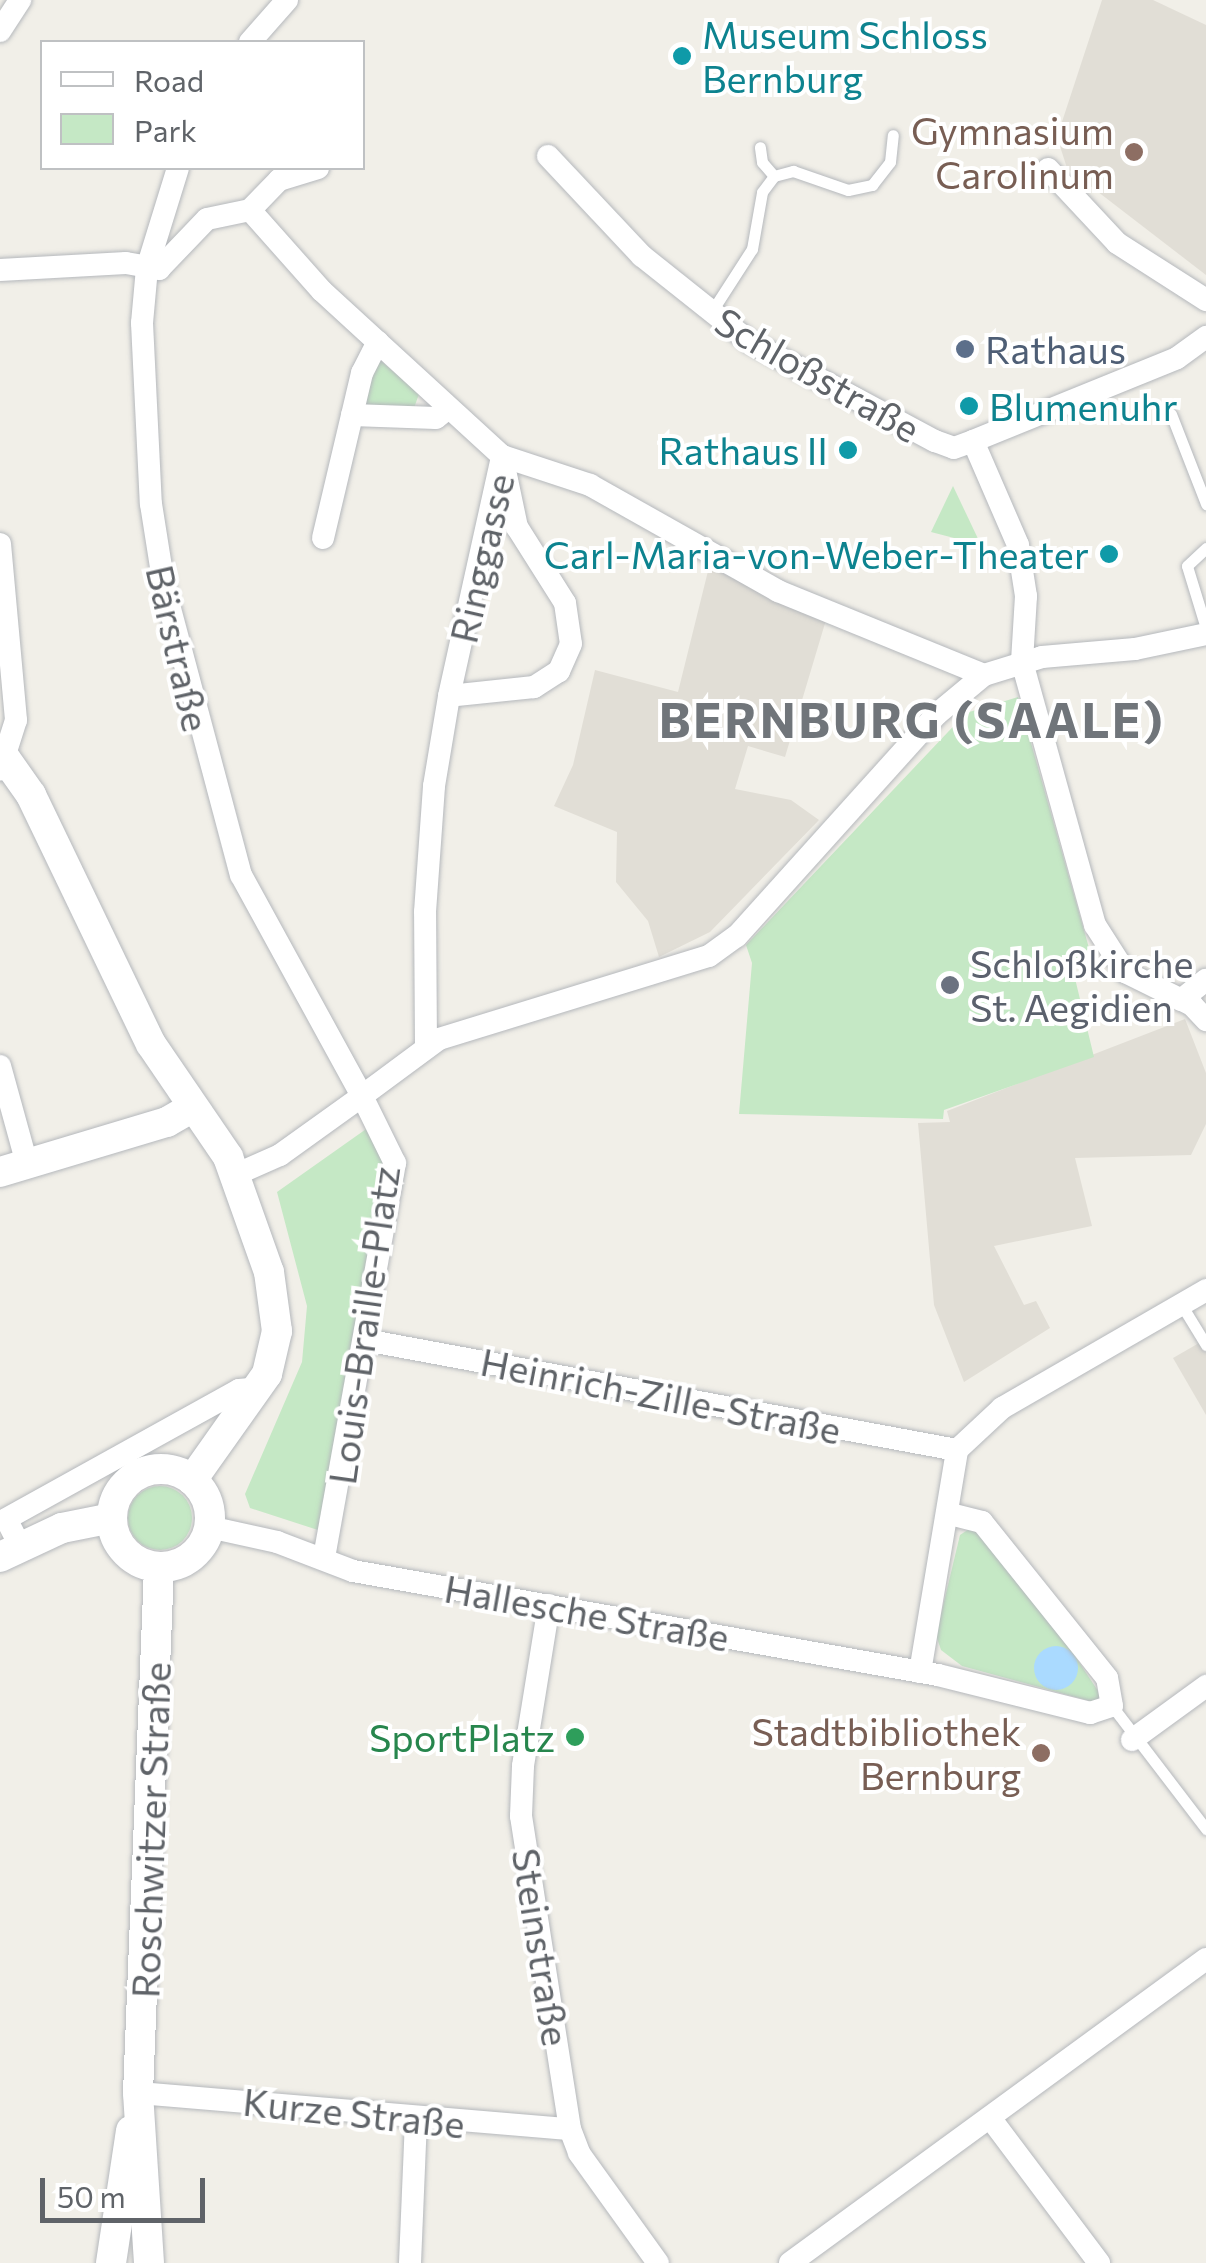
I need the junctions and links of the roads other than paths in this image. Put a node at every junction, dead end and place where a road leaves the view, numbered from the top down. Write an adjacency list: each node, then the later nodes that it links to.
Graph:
1 (20, 0): 3 (street)
2 (286, 0): 4 (street)
3 (0, 31)
4 (252, 40)
5 (893, 136): 11 (lane)
6 (760, 147): 11 (lane)
7 (548, 156): 16 (street, Schloßstraße)
8 (1048, 169): 15 (street)
9 (177, 170): 13 (street, Bärstraße)
10 (312, 170): 12 (street)
11 (774, 176): 16 (lane)
12 (250, 210): 13 (street); 17 (street)
13 (148, 268): 14 (street); 38 (street, Bärstraße)
14 (0, 270)
15 (1206, 300)
16 (710, 314): 22 (street, Schloßstraße)
17 (369, 334): 19 (street); 20 (street)
18 (1206, 338): 22 (street)
19 (447, 409): 20 (street); 23 (street)
20 (352, 414): 25 (street)
21 (1171, 414): 24 (lane)
22 (973, 441): 29 (street, Schloßstraße)
23 (502, 456): 30 (street); 31 (street, Ringgasse); 31 (street, Ringgasse)
24 (1206, 504)
25 (323, 538)
26 (0, 544): 32 (street)
27 (1206, 548): 28 (lane)
28 (1206, 631): 29 (street)
29 (1022, 662): 30 (street); 34 (street, Schloßstraße)
30 (984, 675): 36 (street)
31 (449, 696): 36 (street, Ringgasse)
32 (2, 760): 39 (main road)
33 (1206, 980): 34 (street)
34 (1181, 1000): 35 (street, Schloßstraße)
35 (1206, 1020)
36 (426, 1046): 38 (street, Louis-Braille-Platz)
37 (0, 1066): 40 (street)
38 (362, 1096): 41 (street, Louis-Braille-Platz); 44 (street, Louis-Braille-Platz)
39 (193, 1106): 40 (main road); 41 (main road)
40 (14, 1168)
41 (236, 1174): 46 (main road)
42 (1206, 1290): 43 (street)
43 (1181, 1304): 45 (lane); 47 (street)
44 (364, 1340): 47 (street, Heinrich-Zille-Straße); 53 (street, Louis-Braille-Platz)
45 (1206, 1346)
46 (261, 1388): 48 (main road); 52 (street)
47 (957, 1450): 49 (street)
48 (192, 1480): 50 (main road); 51 (main road)
49 (947, 1513): 56 (street); 58 (street)
50 (112, 1518): 52 (main road); 54 (main road)
51 (209, 1527): 53 (street, Hallesche Straße); 54 (main road)
52 (10, 1551)
53 (324, 1559): 55 (street, Hallesche Straße)
54 (159, 1567): 62 (main road, Roschwitzer Straße)
55 (549, 1605): 56 (street, Hallesche Straße); 65 (street, Steinstraße)
56 (920, 1672): 58 (street, Hallesche Straße)
57 (1206, 1686): 59 (street)
58 (1112, 1706): 59 (lane)
59 (1132, 1740): 60 (lane)
60 (1206, 1829)
61 (1206, 1959): 64 (street)
62 (138, 2093): 63 (street, Kurze Straße); 66 (main road, Roschwitzer Straße); 67 (main road, Roschwitzer Straße)
63 (416, 2118): 65 (street, Kurze Straße); 68 (street)
64 (990, 2118): 70 (street); 71 (street)
65 (570, 2130): 69 (street, Steinstraße)
66 (111, 2263)
67 (149, 2263)
68 (410, 2263)
69 (658, 2263)
70 (790, 2263)
71 (1099, 2263)

